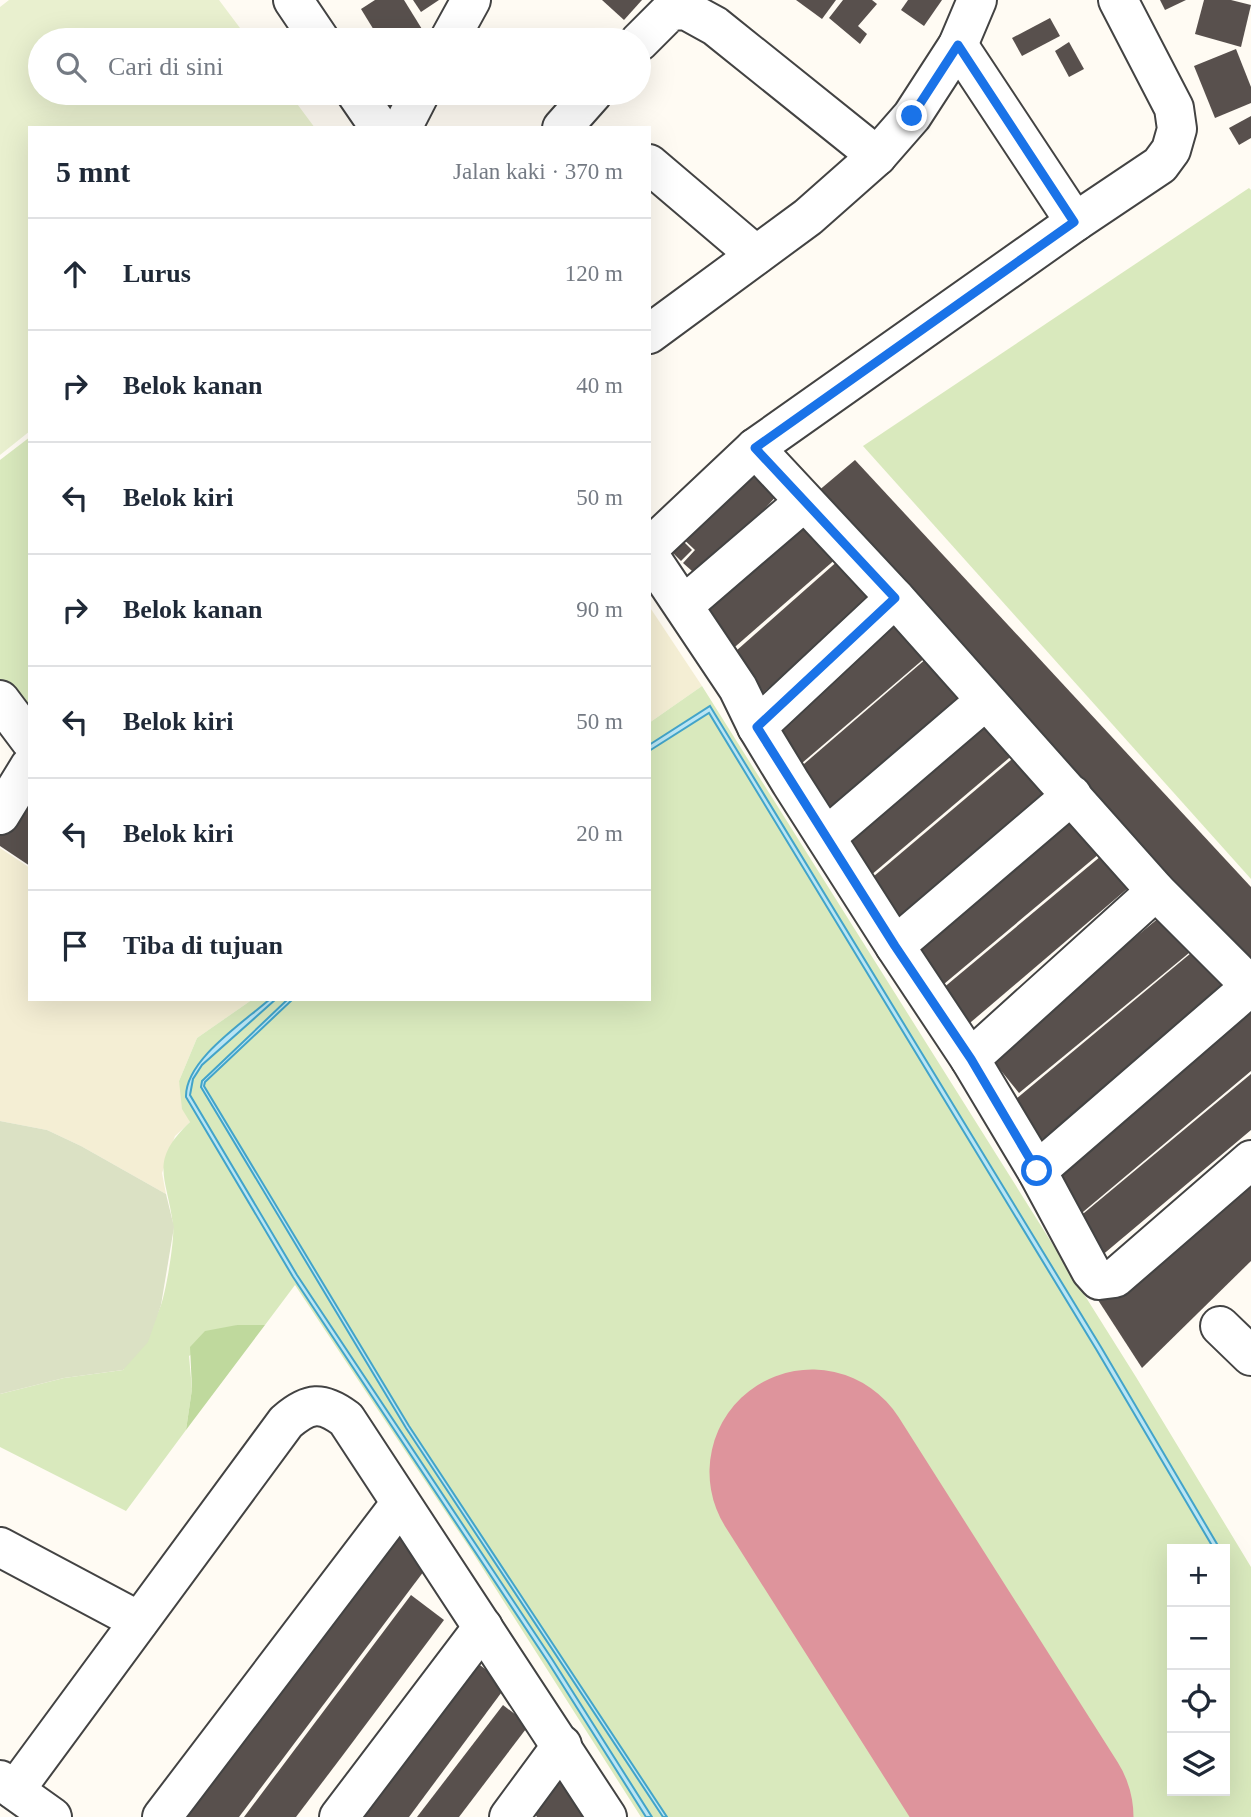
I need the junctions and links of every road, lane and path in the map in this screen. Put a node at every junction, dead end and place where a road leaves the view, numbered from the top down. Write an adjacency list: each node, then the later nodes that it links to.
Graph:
1 (293, 0): 6 (street)
2 (471, 0): 7 (street)
3 (977, 0): 9 (street)
4 (1118, 0): 16 (street)
5 (726, 13): 8 (street); 14 (street)
6 (312, 28)
7 (456, 28)
8 (651, 28)
9 (958, 45): 14 (street); 16 (street)
10 (364, 105): 12 (street)
11 (414, 105): 13 (street)
12 (379, 126)
13 (403, 126)
14 (877, 156): 17 (street)
15 (651, 166): 17 (street)
16 (1074, 222): 19 (street)
17 (756, 255): 18 (street)
18 (651, 333)
19 (755, 448): 20 (street); 21 (street)
20 (804, 502): 23 (street); 24 (street)
21 (651, 546)
22 (651, 558): 24 (street)
23 (895, 598): 26 (street); 27 (street)
24 (684, 605): 27 (street)
25 (0, 700): 28 (street)
26 (985, 701): 30 (street); 32 (street)
27 (757, 727): 32 (street)
28 (28, 737)
29 (28, 769): 31 (street)
30 (1072, 794): 33 (street); 34 (street)
31 (0, 816)
32 (826, 836): 34 (street)
33 (1156, 891): 35 (street); 36 (street)
34 (895, 946): 36 (street)
35 (1251, 986): 38 (street)
36 (971, 1059): 38 (street)
37 (1251, 1160): 38 (street)
38 (1037, 1171)
39 (1220, 1326): 40 (street)
40 (1251, 1356)
41 (400, 1504): 43 (street); 44 (street); 48 (street)
42 (0, 1547): 43 (street)
43 (139, 1621): 46 (street)
44 (483, 1627): 45 (street); 49 (street)
45 (562, 1745): 50 (street); 51 (street)
46 (7, 1785): 47 (street)
47 (52, 1817)
48 (162, 1817)
49 (339, 1817)
50 (509, 1817)
51 (607, 1817)

